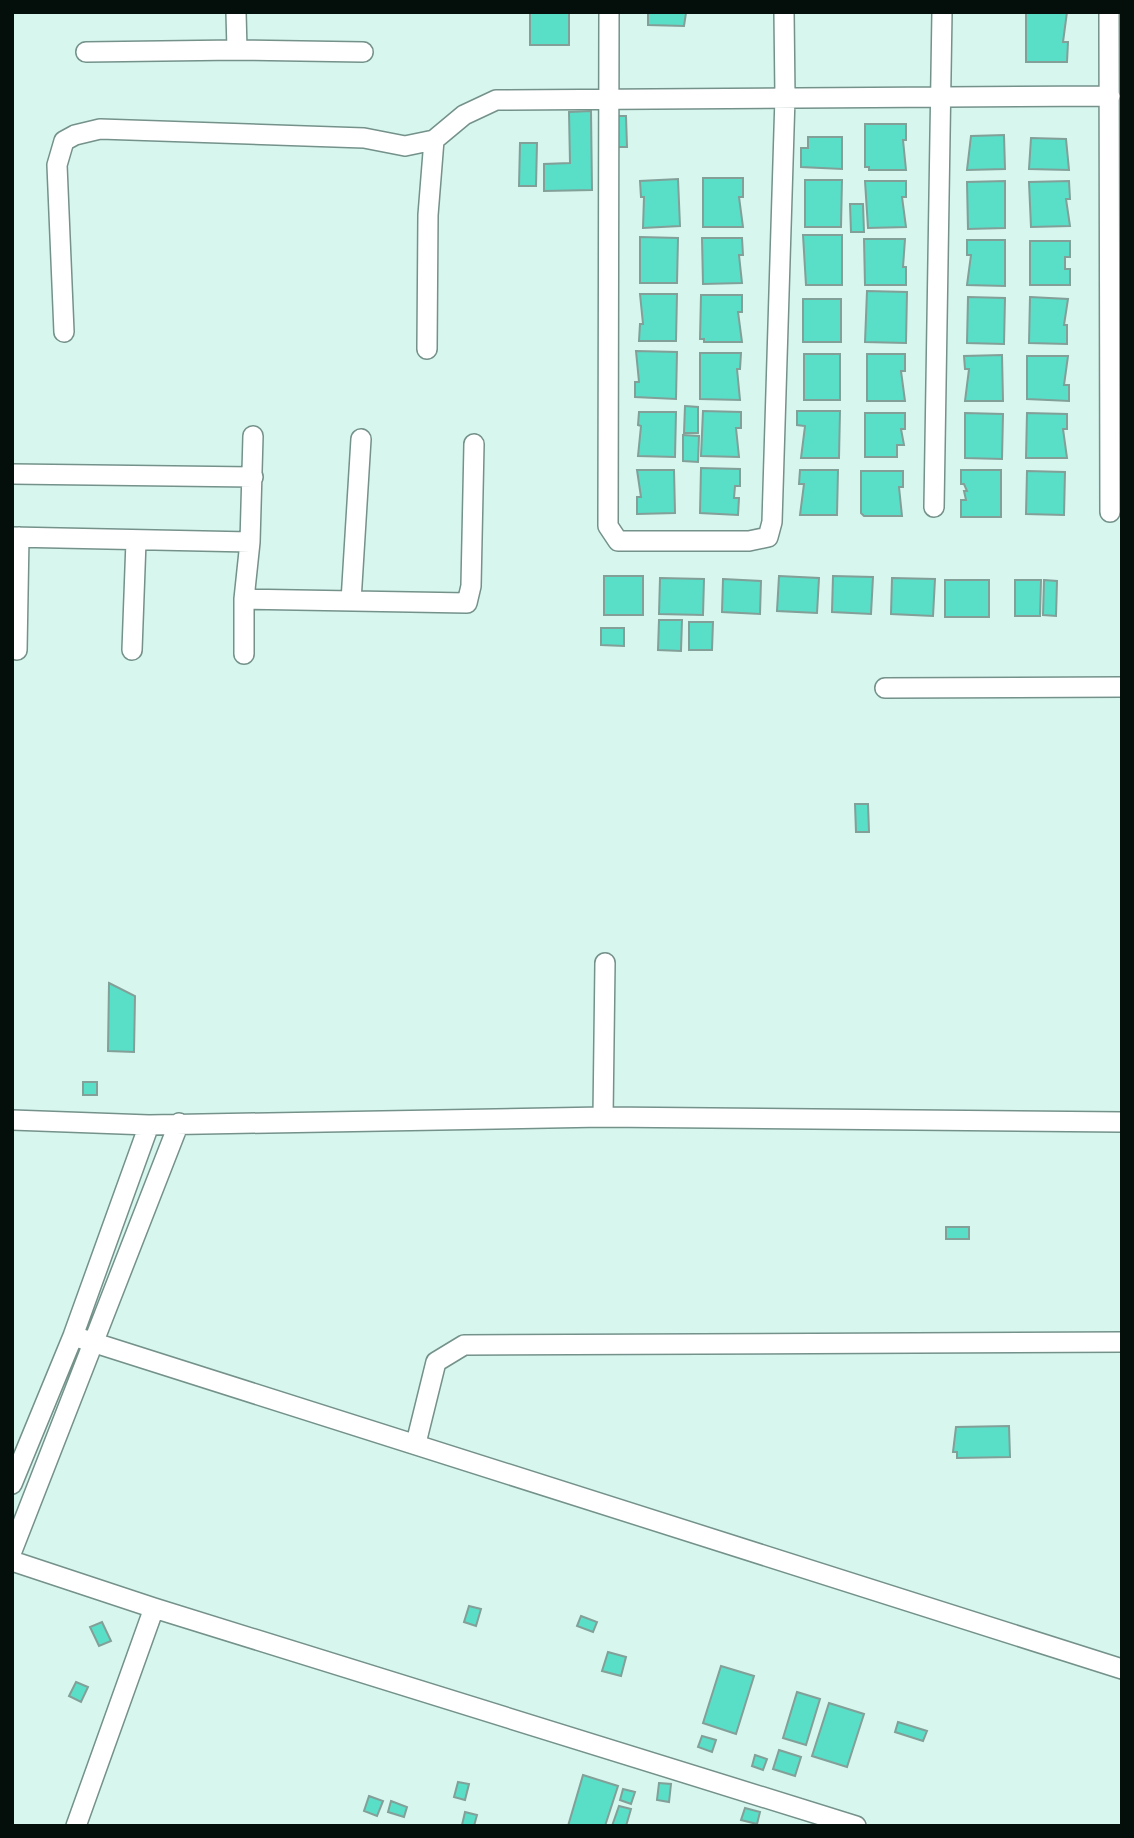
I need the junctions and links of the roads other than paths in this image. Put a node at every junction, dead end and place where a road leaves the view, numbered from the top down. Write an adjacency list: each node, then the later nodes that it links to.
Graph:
1 (236, 12): 6 (street)
2 (609, 12): 11 (street)
3 (784, 12): 12 (street)
4 (942, 12): 9 (street)
5 (1110, 12): 10 (street)
6 (237, 50): 7 (street); 8 (street)
7 (86, 52)
8 (363, 52)
9 (943, 96): 10 (street); 12 (street); 21 (street)
10 (1110, 96): 22 (street)
11 (611, 97): 12 (street); 12 (street); 13 (street)
12 (785, 97)
13 (434, 140): 14 (street); 15 (street)
14 (64, 332)
15 (427, 349)
16 (253, 436): 20 (street)
17 (361, 439): 27 (street)
18 (474, 444): 27 (street)
19 (12, 474): 20 (street)
20 (253, 477): 25 (street)
21 (934, 507)
22 (1110, 512)
23 (16, 537): 24 (street); 28 (street)
24 (136, 541): 25 (street); 29 (street)
25 (250, 542): 26 (street)
26 (244, 599): 27 (street); 30 (street)
27 (351, 601)
28 (17, 650)
29 (132, 650)
30 (244, 654)
31 (1122, 687): 32 (street)
32 (885, 688)
33 (605, 963): 34 (street)
34 (603, 1117): 36 (street); 37 (street)
35 (12, 1120): 38 (street)
36 (1122, 1122)
37 (179, 1123): 38 (street); 41 (street)
38 (149, 1125): 39 (street)
39 (73, 1336): 41 (street); 43 (street)
40 (1122, 1342): 42 (street)
41 (95, 1343): 42 (street); 44 (street)
42 (416, 1443): 47 (street)
43 (12, 1484)
44 (12, 1551)
45 (12, 1561): 46 (street)
46 (154, 1608): 48 (street); 49 (street)
47 (1122, 1669)
48 (76, 1826)
49 (856, 1826)

